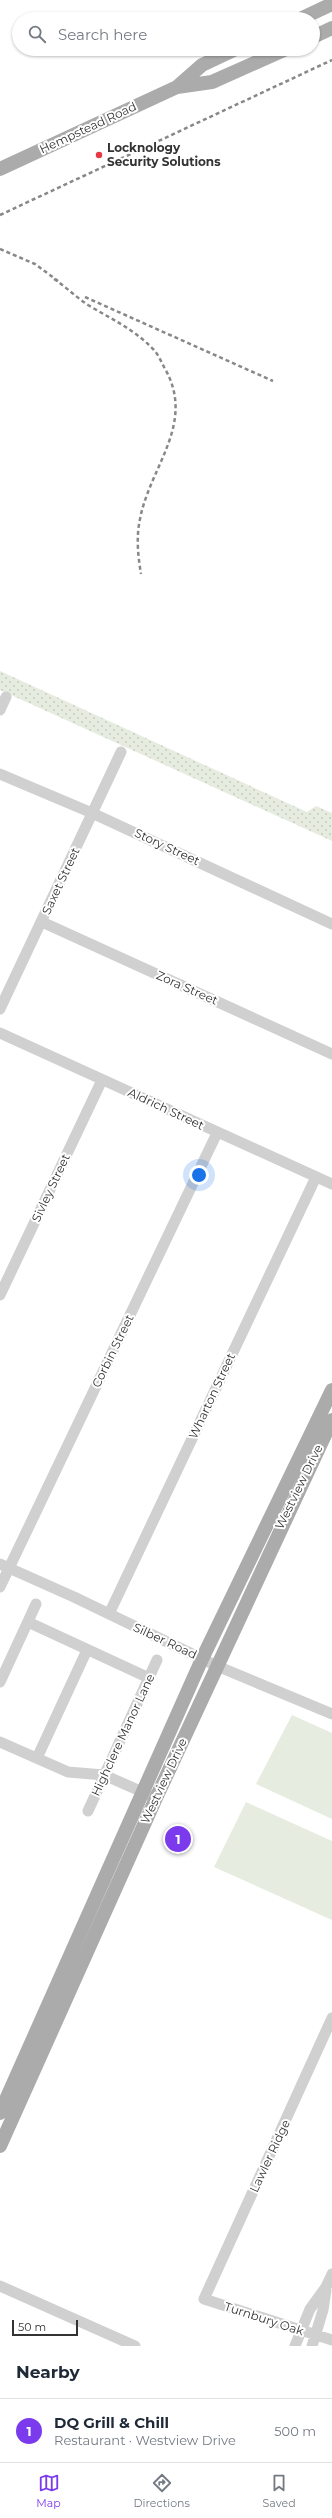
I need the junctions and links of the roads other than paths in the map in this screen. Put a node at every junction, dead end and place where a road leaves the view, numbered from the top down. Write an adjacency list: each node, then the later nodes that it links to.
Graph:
1 (332, 4): 2 (main road)
2 (315, 12)
3 (332, 28): 4 (main road)
4 (320, 34)
5 (221, 56): 7 (main road, Hempstead Road)
6 (270, 56): 7 (main road, Hempstead Road)
7 (177, 87): 8 (main road, Hempstead Road)
8 (0, 169)
9 (6, 697): 10 (street)
10 (0, 710)
11 (121, 752): 13 (street, Saxet Street)
12 (0, 774): 13 (street, Story Street)
13 (92, 813): 14 (street, Saxet Street); 15 (street, Story Street)
14 (42, 922): 16 (street, Saxet Street); 18 (street, Zora Street)
15 (332, 924)
16 (0, 1009)
17 (0, 1033): 19 (street, Aldrich Street)
18 (332, 1054)
19 (102, 1080): 20 (street, Aldrich Street); 23 (street, Sivley Street)
20 (217, 1133): 21 (street, Aldrich Street); 27 (street, Corbin Street)
21 (316, 1177): 22 (street, Aldrich Street); 30 (street, Wharton Street)
22 (332, 1184)
23 (0, 1295)
24 (332, 1390): 26 (main road, Westview Drive)
25 (332, 1420): 26 (main road, Westview Drive)
26 (278, 1517): 33 (main road, Westview Drive); 35 (main road, Westview Drive)
27 (4, 1566): 28 (street, Corbin Street); 30 (street, Silber Road)
28 (0, 1587)
29 (36, 1604): 31 (street)
30 (108, 1614): 33 (street, Silber Road)
31 (28, 1622): 32 (street); 37 (street)
32 (88, 1650): 36 (street); 40 (street)
33 (202, 1659): 35 (street, Silber Road); 42 (main road, Westview Drive)
34 (157, 1660): 36 (street, Highclere Manor Lane)
35 (217, 1666): 38 (street, Silber Road); 42 (main road, Westview Drive)
36 (149, 1678): 41 (street, Highclere Manor Lane)
37 (0, 1682)
38 (332, 1713)
39 (0, 1742): 40 (street)
40 (37, 1758): 41 (street)
41 (104, 1776): 42 (street); 43 (street, Highclere Manor Lane)
42 (150, 1795): 44 (main road, Westview Drive)
43 (88, 1811)
44 (66, 1981): 46 (main road, Westview Drive); 47 (main road, Westview Drive)
45 (332, 2018): 51 (street, Lawler Ridge)
46 (0, 2113)
47 (0, 2146)
48 (332, 2274): 50 (street)
49 (0, 2286): 55 (street)
50 (326, 2287): 52 (street); 54 (street)
51 (207, 2293): 52 (street, Turnbury Oak)
52 (300, 2331): 54 (street, Turnbury Oak); 56 (street)
53 (332, 2340): 54 (street, Turnbury Oak)
54 (313, 2341)
55 (135, 2346)
56 (295, 2346)

